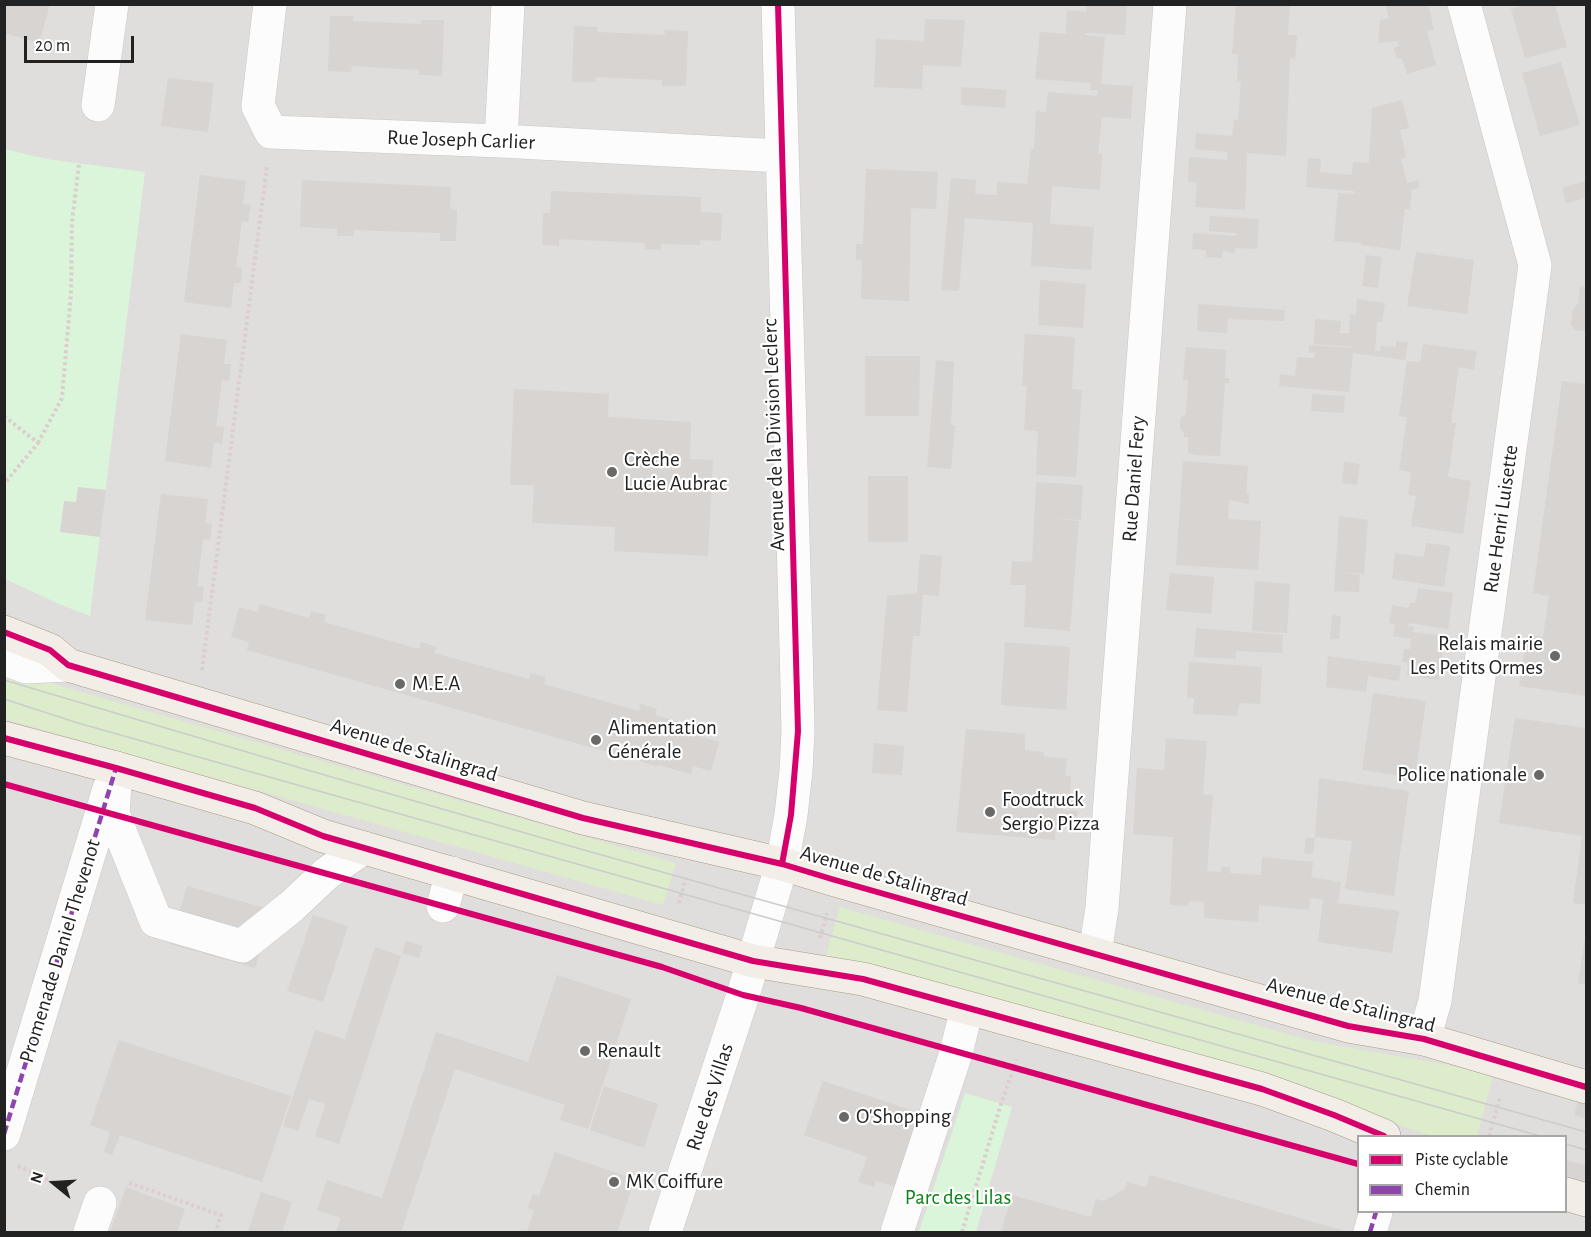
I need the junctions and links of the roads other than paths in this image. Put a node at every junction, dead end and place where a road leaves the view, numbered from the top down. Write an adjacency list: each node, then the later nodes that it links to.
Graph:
1 (112, 4): 7 (street)
2 (270, 4): 8 (street, Rue Joseph Carlier)
3 (508, 4): 8 (street)
4 (778, 4): 9 (street, Avenue de la Division Leclerc)
5 (1170, 4): 19 (street, Rue Daniel Fery)
6 (1464, 4): 22 (street, Rue Henri Luisette)
7 (98, 105)
8 (501, 141): 9 (street, Rue Joseph Carlier)
9 (781, 156): 16 (street, Avenue de la Division Leclerc)
10 (4, 632): 12 (main road)
11 (4, 659): 12 (street, Avenue de Stalingrad)
12 (68, 665): 16 (main road, Avenue de Stalingrad)
13 (4, 738): 14 (main road)
14 (116, 768): 15 (main road); 15 (street); 24 (street, Promenade Daniel Thevenot)
15 (363, 848): 17 (main road)
16 (782, 864): 19 (main road, Avenue de Stalingrad); 20 (street, Avenue de la Division Leclerc)
17 (452, 873): 18 (street); 20 (main road)
18 (443, 906)
19 (1095, 953): 22 (main road, Avenue de Stalingrad)
20 (753, 961): 21 (main road); 29 (street, Rue des Villas)
21 (967, 1008): 25 (main road); 30 (street)
22 (1424, 1039): 23 (main road, Avenue de Stalingrad)
23 (1587, 1087)
24 (4, 1134)
25 (1380, 1135)
26 (1567, 1194): 27 (main road)
27 (1587, 1200)
28 (1376, 1213): 31 (street)
29 (665, 1233)
30 (897, 1233)
31 (1370, 1233)

